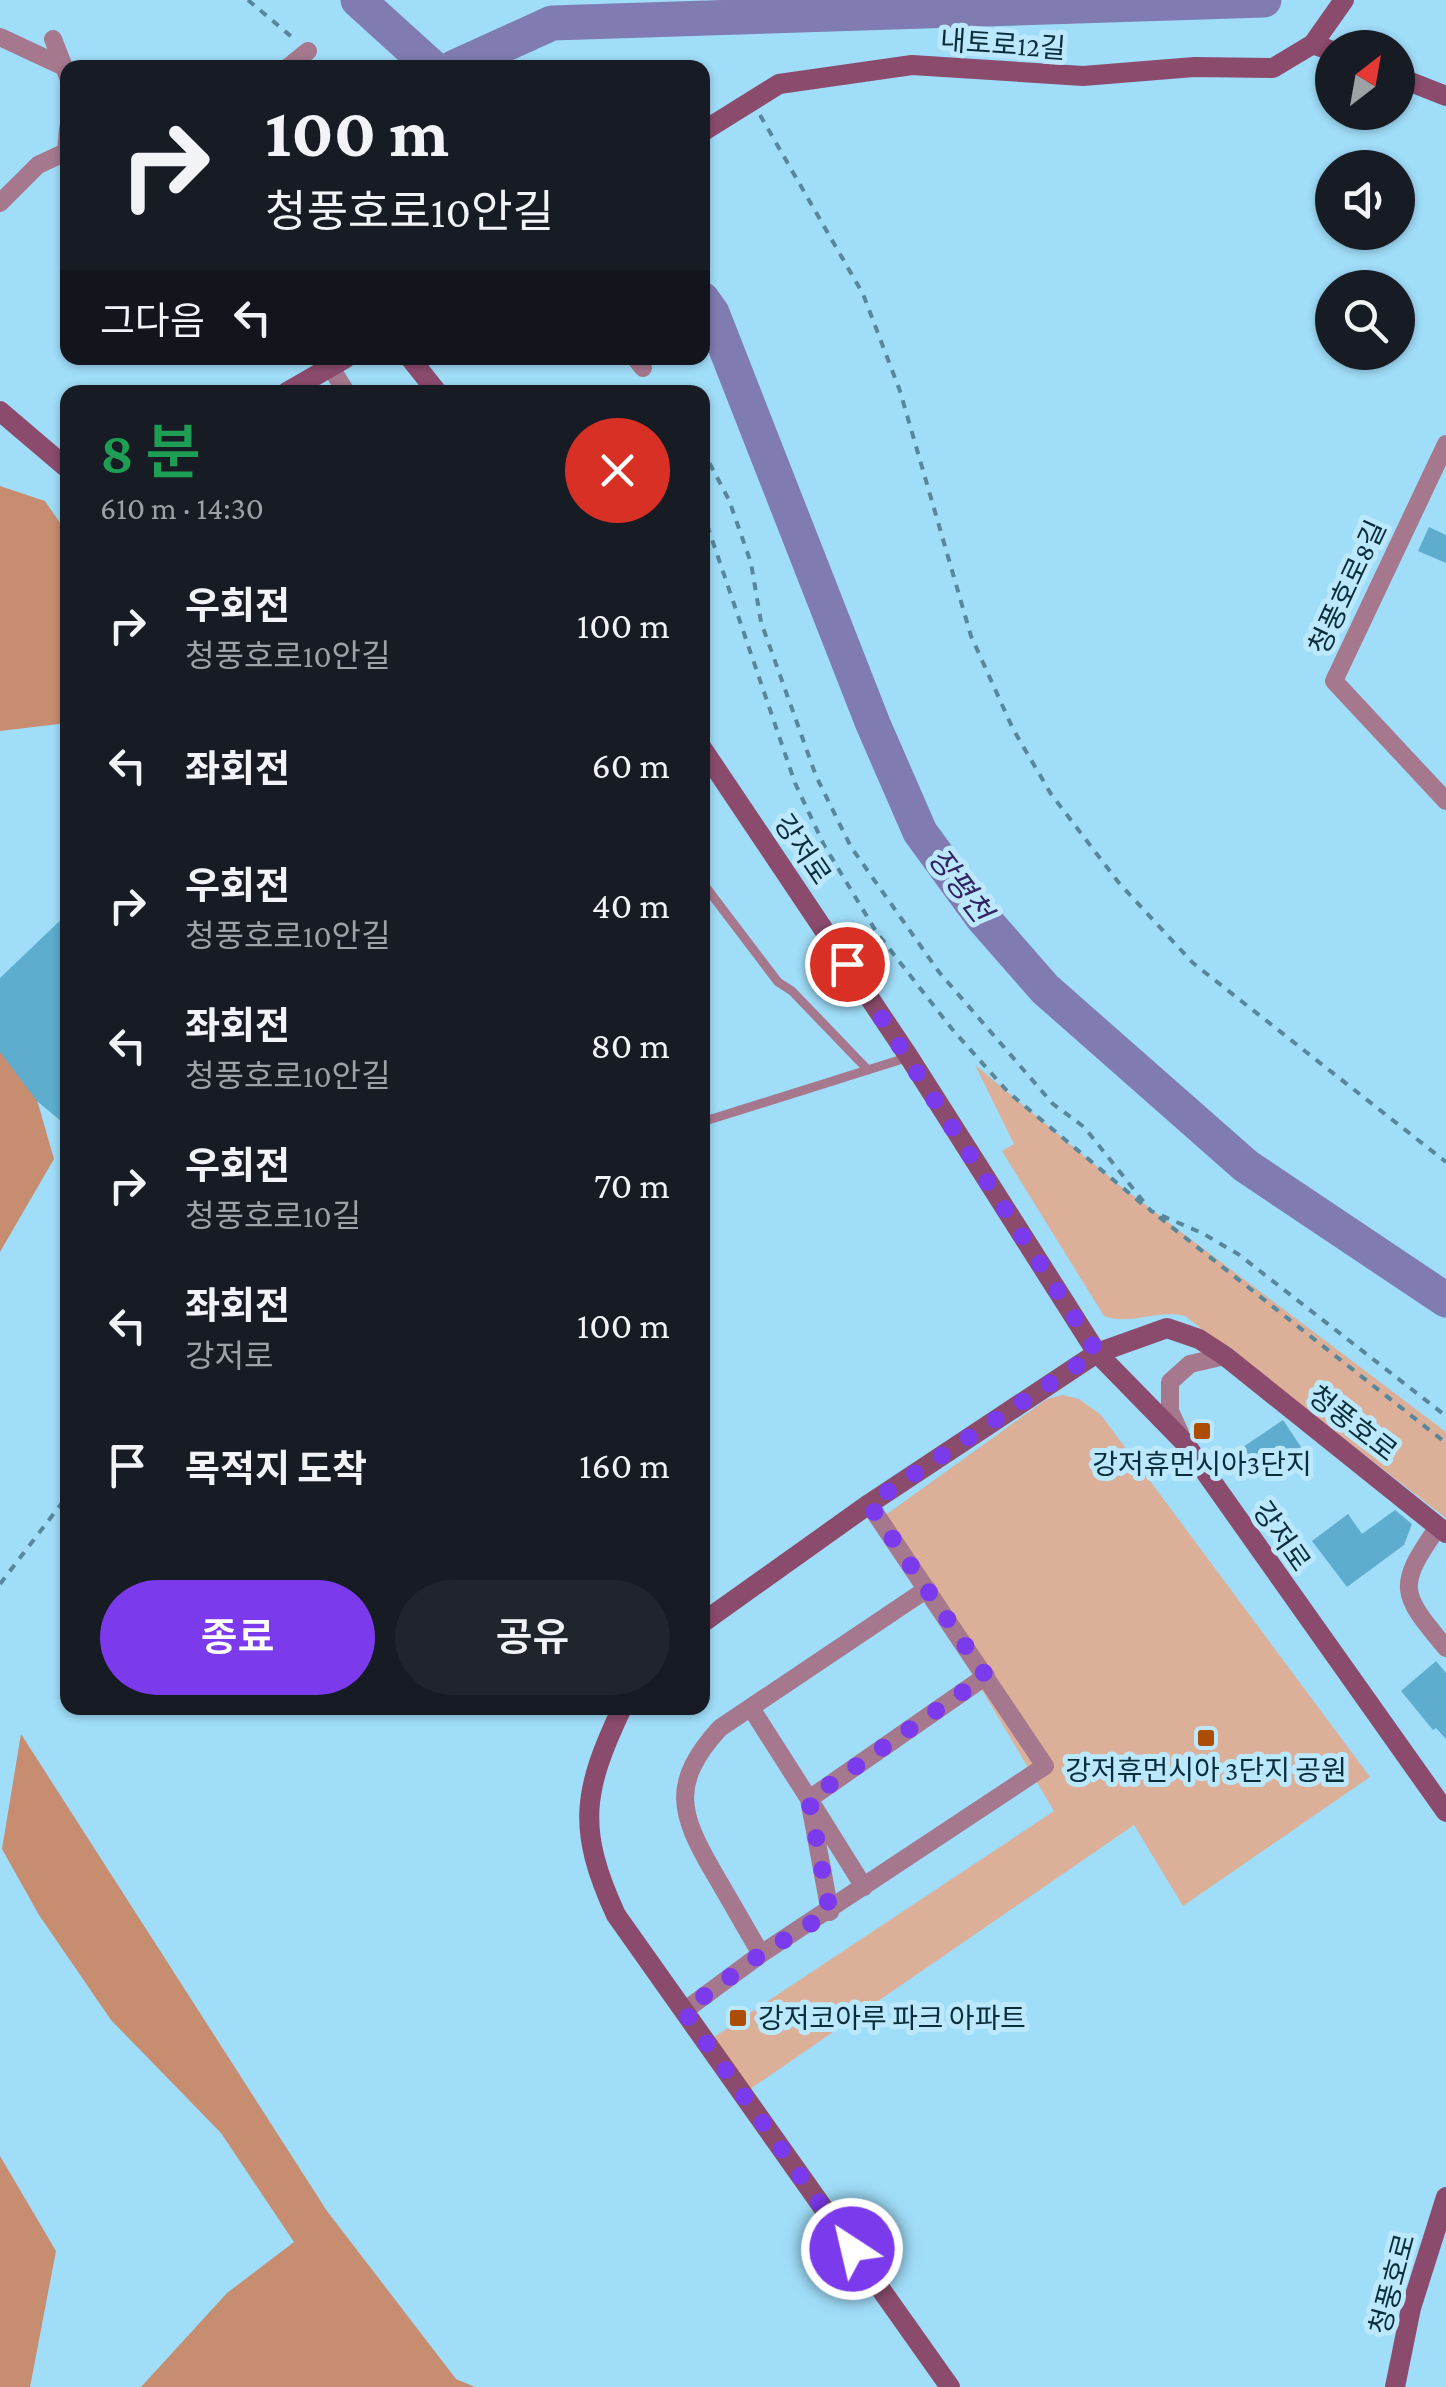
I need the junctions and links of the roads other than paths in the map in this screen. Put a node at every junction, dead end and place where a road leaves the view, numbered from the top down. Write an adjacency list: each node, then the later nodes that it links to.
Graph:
1 (1344, 0): 2 (street)
2 (1331, 30)
3 (0, 37): 9 (street)
4 (53, 39): 7 (street)
5 (1315, 50): 12 (street, 내토로12길)
6 (308, 51): 8 (street)
7 (60, 60)
8 (297, 60)
9 (60, 69)
10 (1415, 84): 11 (street)
11 (1446, 96)
12 (710, 127)
13 (60, 155): 14 (street)
14 (0, 203)
15 (328, 365): 17 (street)
16 (416, 365): 18 (street)
17 (298, 385)
18 (431, 385)
19 (0, 411): 21 (street)
20 (1446, 444): 22 (street, 청풍호로8길)
21 (60, 462)
22 (1438, 479): 24 (street, 청풍호로8길)
23 (710, 760): 26 (street, 강저로)
24 (1444, 794)
25 (710, 893): 27 (lane)
26 (910, 1057): 27 (lane); 29 (street, 강저로)
27 (868, 1070): 28 (lane)
28 (710, 1119)
29 (1097, 1352): 30 (street, 청풍호로); 31 (street, 강저로); 32 (street, 청풍호로)
30 (1225, 1356): 31 (street); 33 (street, 청풍호로)
31 (1184, 1442): 41 (street, 강저로)
32 (869, 1504): 34 (street); 35 (street, 청풍호로)
33 (1442, 1530): 36 (street)
34 (927, 1588): 37 (street); 38 (street)
35 (710, 1617)
36 (1446, 1648)
37 (986, 1676): 40 (street); 43 (street)
38 (751, 1708): 40 (street); 45 (street)
39 (619, 1715): 46 (street)
40 (809, 1799): 43 (street); 44 (street)
41 (1443, 1807): 42 (street, 강저로)
42 (1446, 1827)
43 (864, 1887): 44 (street)
44 (830, 1912): 45 (street)
45 (761, 1954): 46 (street)
46 (684, 2011): 48 (street)
47 (1446, 2197): 49 (street, 청풍호로)
48 (950, 2387)
49 (1395, 2387)

